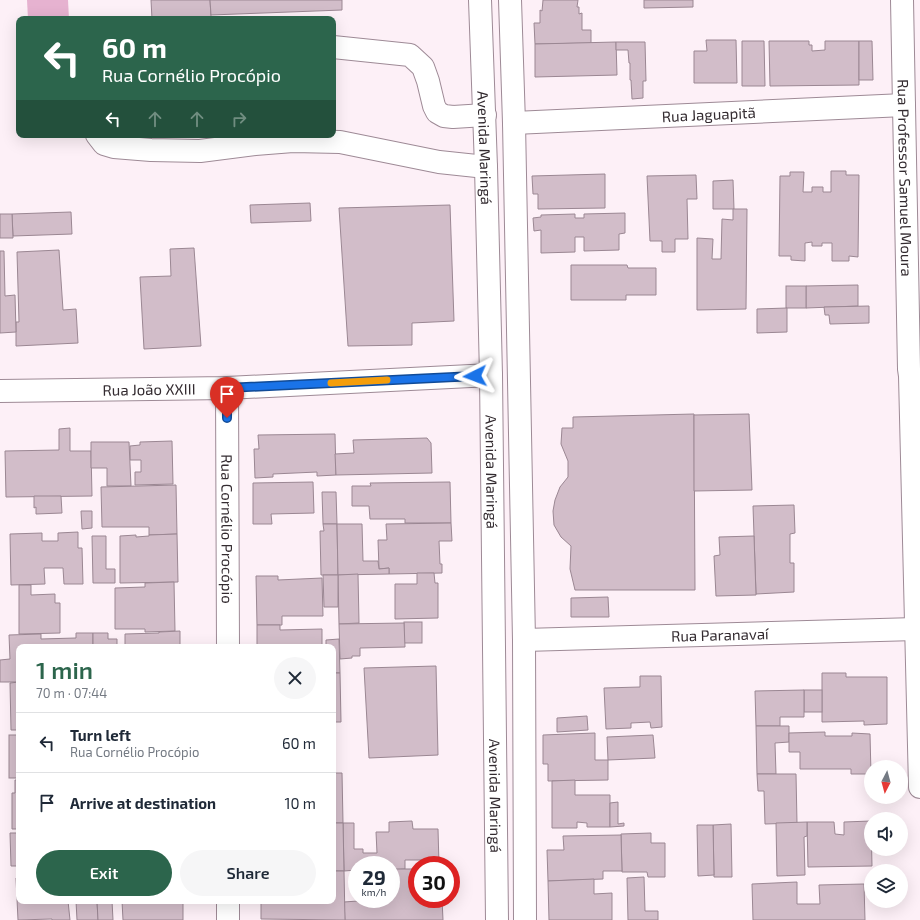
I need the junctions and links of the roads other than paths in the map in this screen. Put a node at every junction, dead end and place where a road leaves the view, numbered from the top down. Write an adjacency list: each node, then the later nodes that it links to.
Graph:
1 (480, 0): 6 (street, Avenida Maringá)
2 (510, 0): 7 (street, Avenida Maringá)
3 (902, 0): 5 (street, Rua Professor Samuel Moura)
4 (336, 47): 6 (street)
5 (904, 105): 7 (street, Rua Jaguapitã); 10 (street, Rua Professor Samuel Moura)
6 (485, 115): 9 (street, Avenida Maringá)
7 (514, 123): 15 (street, Avenida Maringá)
8 (99, 138): 9 (street)
9 (486, 167): 11 (street, Avenida Maringá)
10 (915, 369): 14 (street, Rua Professor Samuel Moura)
11 (491, 376): 12 (street, Rua João XXIII); 20 (street, Avenida Maringá)
12 (227, 388): 13 (street, Rua João XXIII); 16 (street, Rua Cornélio Procópio)
13 (0, 391)
14 (916, 629): 15 (street, Rua Paranavaí); 17 (street, Rua Professor Samuel Moura)
15 (524, 640): 21 (street, Avenida Maringá)
16 (228, 644)
17 (920, 787)
18 (228, 904): 19 (street)
19 (228, 920)
20 (497, 920)
21 (525, 920)

